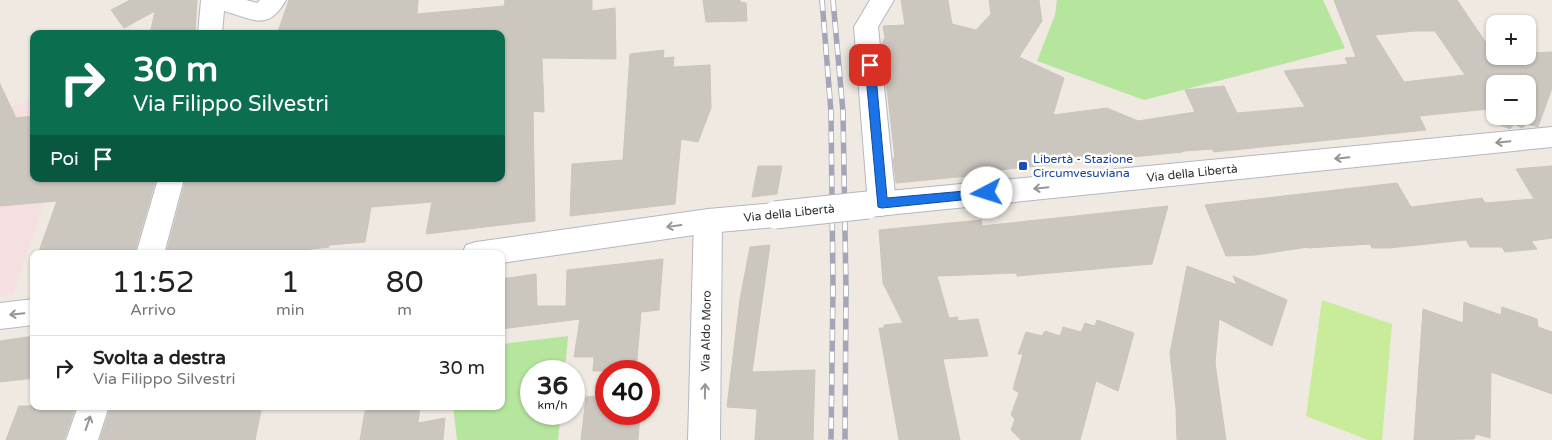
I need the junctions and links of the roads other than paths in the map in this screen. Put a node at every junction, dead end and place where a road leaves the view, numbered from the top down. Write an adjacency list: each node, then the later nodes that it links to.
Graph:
1 (213, 0): 2 (street); 4 (street)
2 (274, 0)
3 (882, 0): 7 (street)
4 (210, 30)
5 (1552, 137): 7 (street, Via della Libertà, one-way to 7)
6 (170, 182): 9 (street)
7 (875, 204): 8 (street, Via della Libertà, bridge)
8 (708, 221): 10 (street, Via della Libertà, one-way to 10); 15 (street, Via Aldo Moro, one-way to 8)
9 (151, 250)
10 (504, 250)
11 (30, 312): 12 (street, one-way to 12)
12 (0, 316)
13 (93, 410): 14 (street, one-way to 13)
14 (82, 440)
15 (704, 440)

